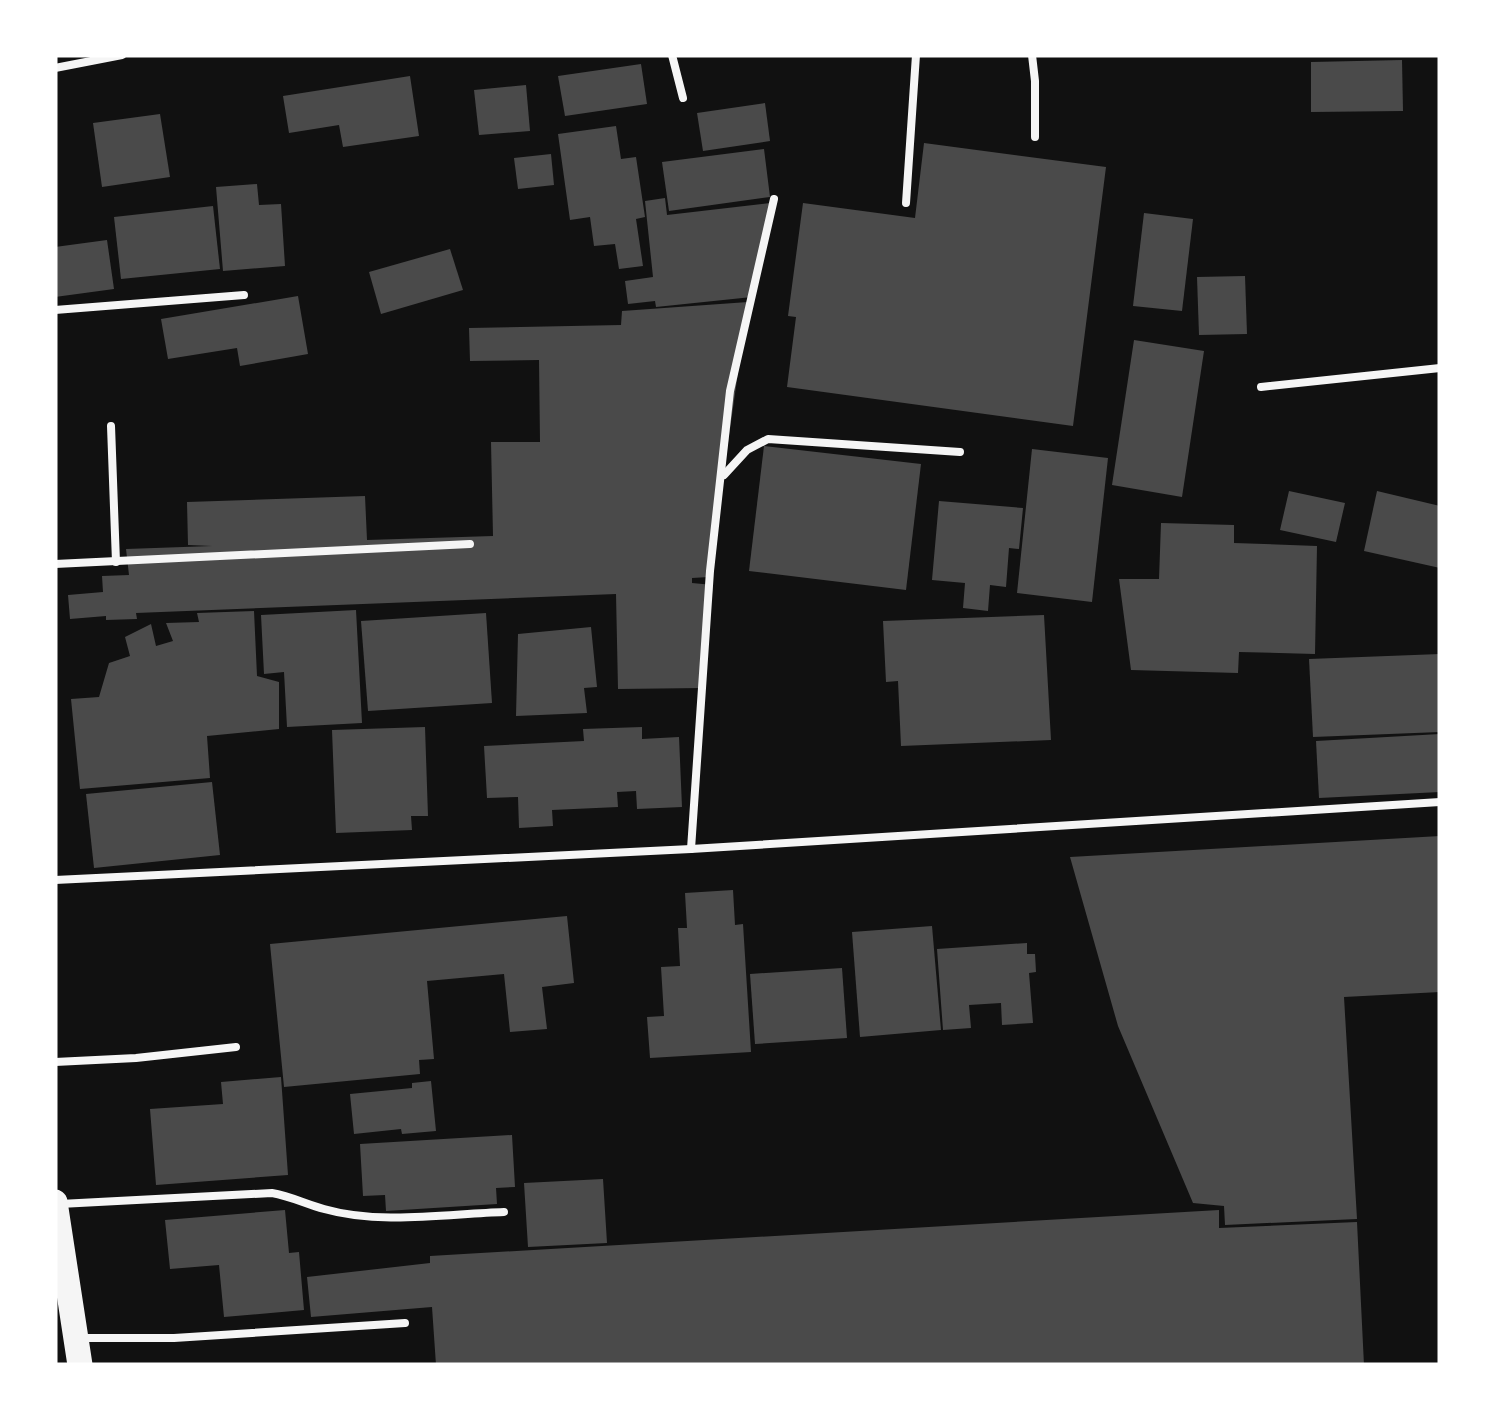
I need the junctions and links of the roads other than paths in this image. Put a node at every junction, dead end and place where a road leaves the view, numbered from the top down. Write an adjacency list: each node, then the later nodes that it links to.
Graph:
1 (122, 55): 5 (lane)
2 (672, 55): 6 (lane)
3 (916, 55): 9 (lane)
4 (1032, 55): 7 (lane)
5 (55, 68)
6 (683, 98)
7 (1035, 137)
8 (774, 199): 16 (lane)
9 (906, 203)
10 (244, 295): 11 (lane)
11 (55, 310)
12 (1440, 368): 13 (lane)
13 (1261, 387)
14 (112, 426): 18 (lane)
15 (960, 452): 16 (lane)
16 (722, 478): 21 (lane)
17 (470, 544): 18 (lane)
18 (116, 562): 19 (lane)
19 (55, 564)
20 (1440, 802): 21 (lane)
21 (691, 849): 22 (lane)
22 (55, 880)
23 (236, 1047): 24 (lane)
24 (55, 1062)
25 (55, 1203): 26 (lane); 28 (highway)
26 (504, 1212)
27 (405, 1324): 28 (lane)
28 (77, 1338): 29 (highway)
29 (80, 1365)

